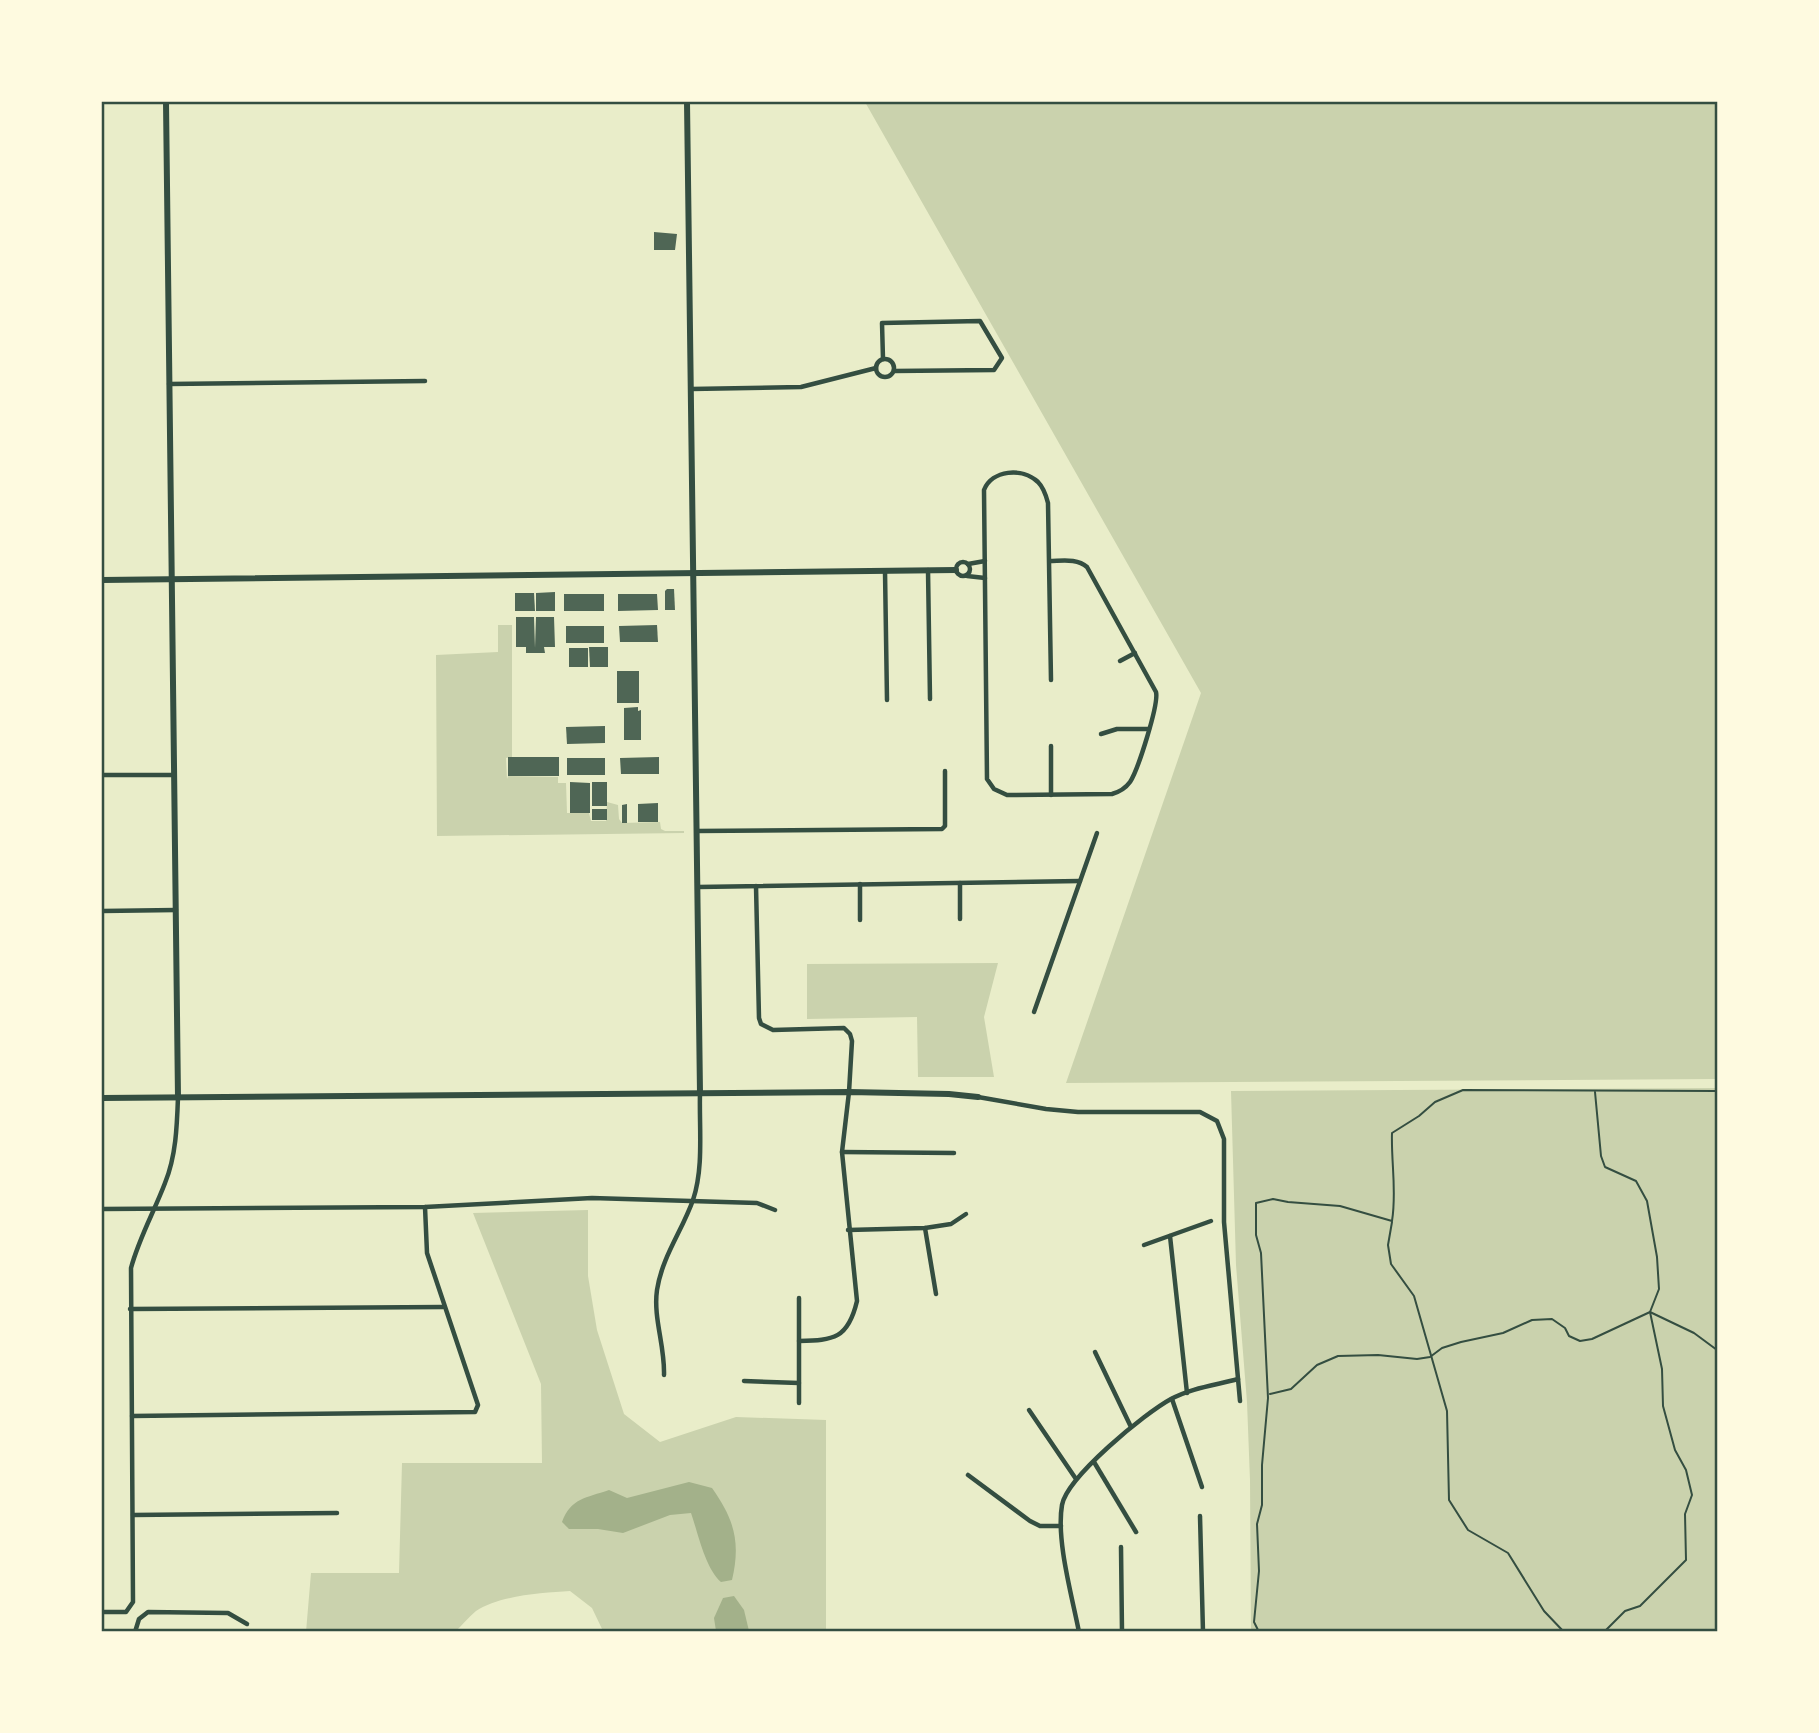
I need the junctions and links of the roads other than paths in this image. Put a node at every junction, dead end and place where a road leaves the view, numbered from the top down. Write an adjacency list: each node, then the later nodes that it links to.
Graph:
1 (166, 102): 7 (street)
2 (687, 102): 8 (street)
3 (883, 359): 4 (street); 5 (street); 5 (street)
4 (876, 368): 5 (street); 8 (street)
5 (894, 371)
6 (425, 381): 7 (street)
7 (169, 384): 19 (street)
8 (690, 389): 15 (street)
9 (985, 561): 10 (street); 11 (street); 17 (street)
10 (1049, 561): 20 (street); 22 (street)
11 (968, 564): 13 (street); 16 (street)
12 (928, 570): 13 (street); 14 (street); 23 (street)
13 (956, 570): 16 (street)
14 (885, 571): 15 (street); 24 (street)
15 (693, 574): 19 (street); 32 (street)
16 (966, 576): 17 (street)
17 (985, 578): 31 (street)
18 (102, 580): 19 (street)
19 (173, 580): 30 (street)
20 (1135, 653): 21 (street); 25 (street)
21 (1120, 661)
22 (1051, 680)
23 (930, 699)
24 (887, 700)
25 (1149, 729): 26 (street); 31 (street)
26 (1101, 734)
27 (1051, 746): 31 (street)
28 (945, 771): 32 (street)
29 (102, 775): 30 (street)
30 (175, 775): 39 (street)
31 (1052, 794)
32 (696, 831): 38 (street)
33 (1097, 833): 34 (street)
34 (1080, 881): 35 (street); 43 (street)
35 (960, 883): 36 (street); 41 (street)
36 (860, 884): 37 (street); 42 (street)
37 (756, 886): 38 (street); 44 (street)
38 (697, 887): 45 (street)
39 (176, 910): 40 (street); 46 (street)
40 (102, 911)
41 (960, 919)
42 (860, 920)
43 (1034, 1012)
44 (849, 1092): 45 (street); 47 (street); 49 (street)
45 (700, 1093): 46 (street); 51 (street)
46 (178, 1097): 48 (street); 53 (street)
47 (978, 1097): 69 (street)
48 (102, 1098)
49 (842, 1152): 50 (street); 59 (street)
50 (954, 1153)
51 (692, 1202): 52 (street); 55 (street); 68 (street)
52 (425, 1207): 53 (street); 64 (street)
53 (153, 1208): 54 (street); 65 (street)
54 (102, 1209)
55 (775, 1210)
56 (966, 1214): 58 (street)
57 (1211, 1221): 60 (street)
58 (925, 1228): 59 (street); 62 (street)
59 (848, 1230): 66 (street)
60 (1170, 1236): 61 (street); 72 (street)
61 (1144, 1245)
62 (936, 1294)
63 (799, 1298): 66 (street)
64 (443, 1307): 65 (street); 77 (street)
65 (130, 1309): 77 (street)
66 (799, 1341): 71 (street)
67 (1095, 1352): 78 (street)
68 (664, 1375)
69 (1238, 1379): 72 (street); 74 (street)
70 (744, 1381): 71 (street)
71 (799, 1382): 75 (street)
72 (1187, 1393): 73 (street)
73 (1171, 1399): 78 (street); 82 (street)
74 (1240, 1401)
75 (799, 1403)
76 (1029, 1409): 81 (street)
77 (132, 1416): 84 (street)
78 (1131, 1427): 79 (street)
79 (1094, 1462): 81 (street); 87 (street)
80 (968, 1475): 86 (street)
81 (1076, 1479): 86 (street)
82 (1202, 1487)
83 (338, 1513): 84 (street)
84 (133, 1515): 89 (street)
85 (1200, 1516): 94 (street)
86 (1061, 1526): 92 (street)
87 (1136, 1532)
88 (1121, 1547): 93 (street)
89 (102, 1612)
90 (247, 1624): 91 (street)
91 (135, 1632)
92 (1079, 1632)
93 (1122, 1632)
94 (1203, 1632)

